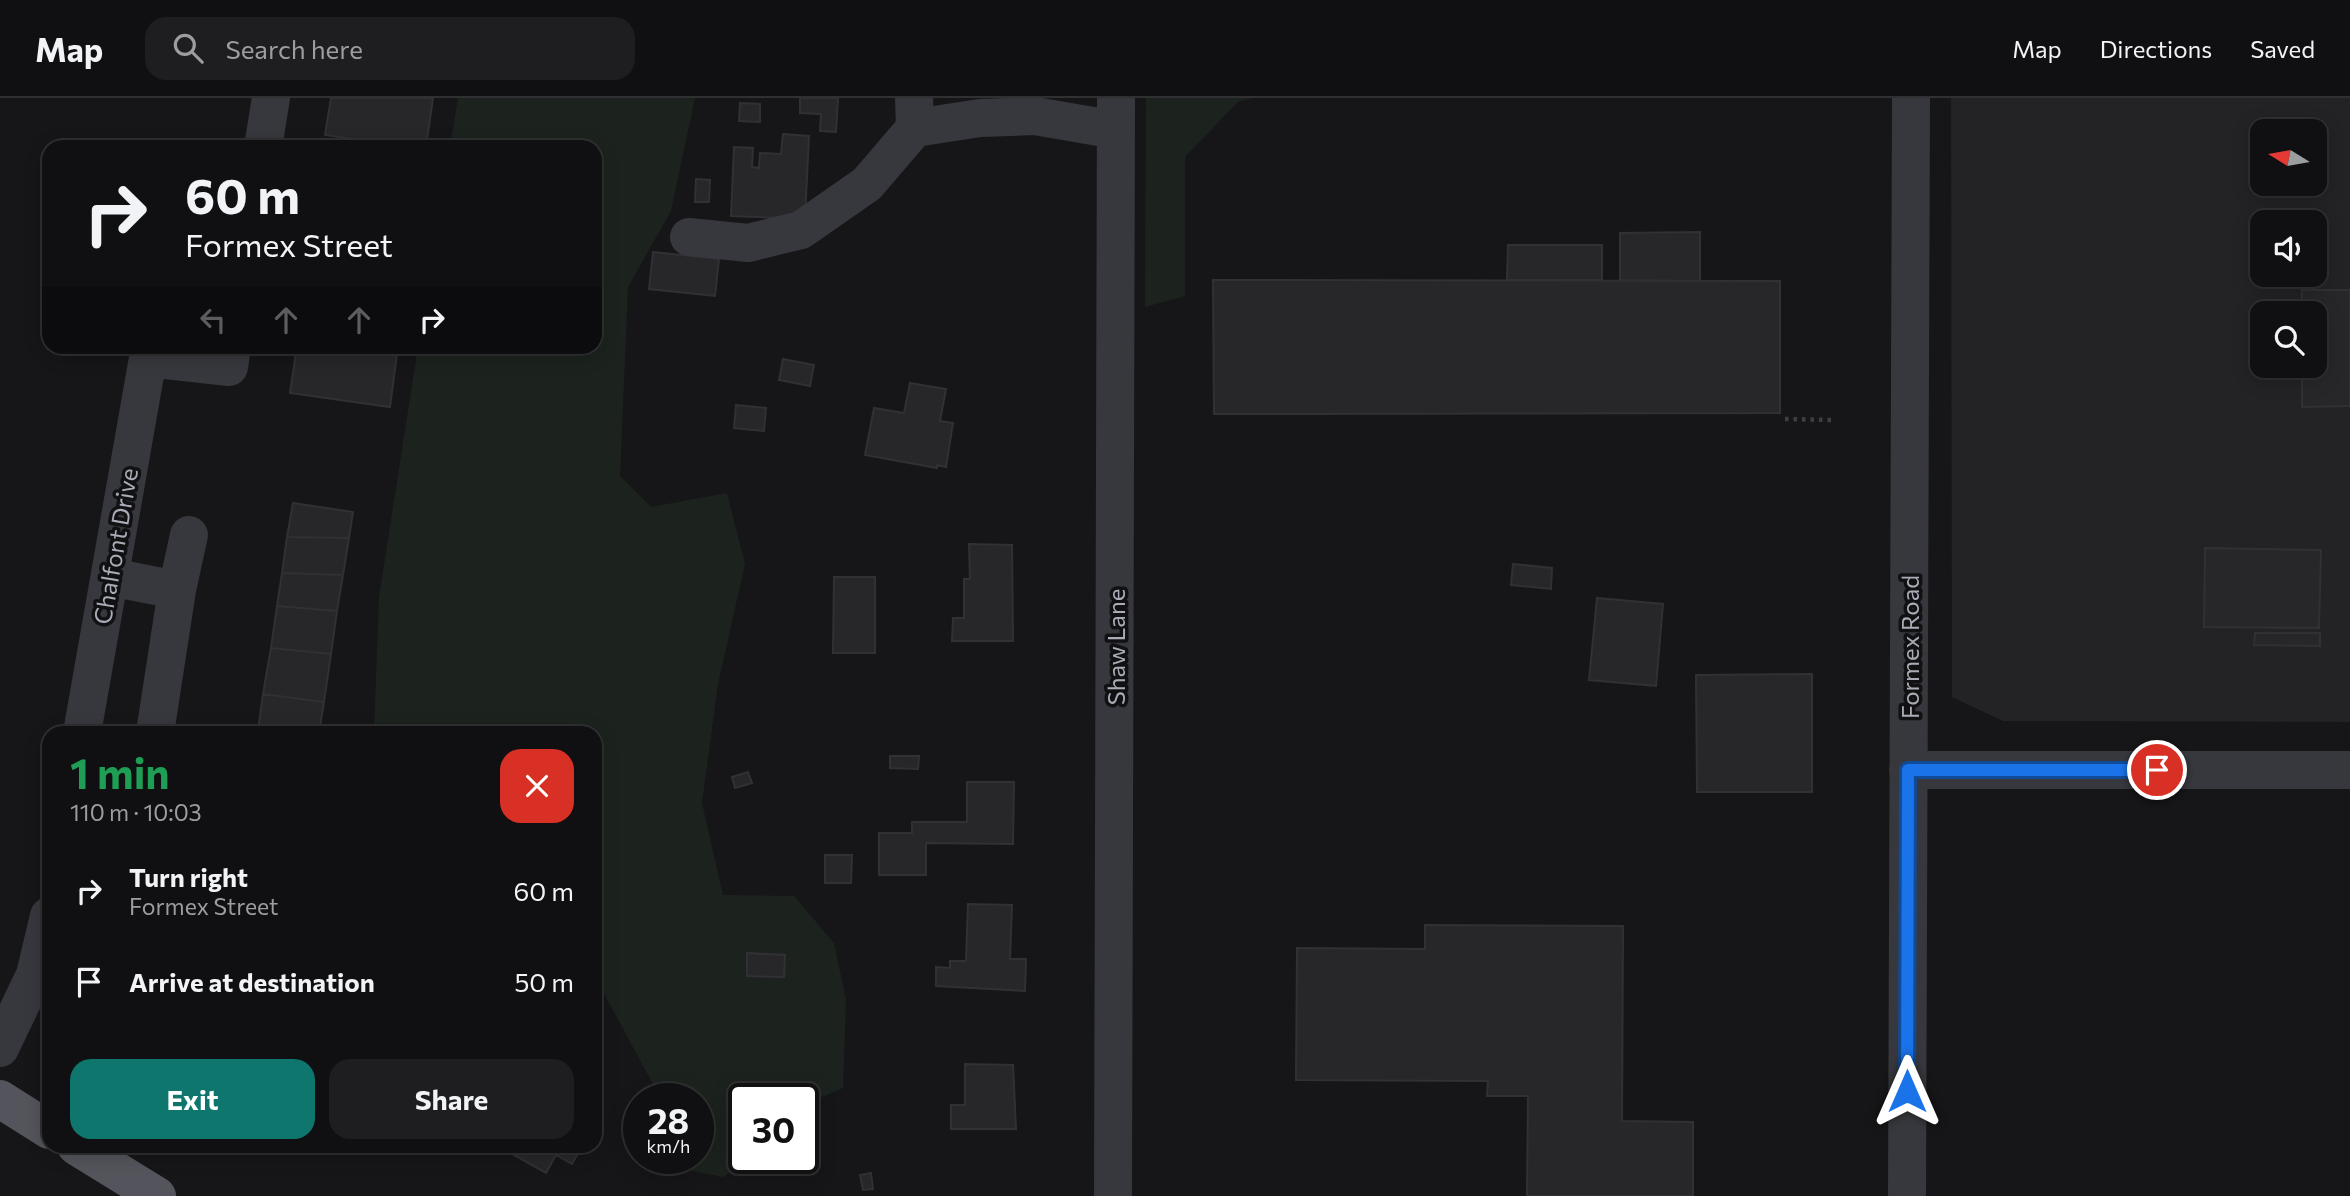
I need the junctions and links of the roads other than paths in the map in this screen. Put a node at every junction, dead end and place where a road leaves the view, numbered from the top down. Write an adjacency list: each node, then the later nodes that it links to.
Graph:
1 (271, 98): 5 (street)
2 (1911, 98): 14 (street, Formex Road)
3 (914, 113): 4 (street); 6 (street)
4 (1116, 114): 21 (street, Shaw Lane)
5 (264, 140)
6 (689, 237)
7 (231, 354): 9 (street, Chalfont Drive)
8 (189, 535): 10 (street)
9 (110, 577): 10 (street); 11 (street, Chalfont Drive)
10 (177, 590): 12 (street)
11 (83, 726)
12 (156, 726)
13 (2350, 769): 14 (street)
14 (1908, 770): 22 (street, Formex Road)
15 (42, 944): 16 (street)
16 (0, 1048)
17 (0, 1100): 18 (main road)
18 (42, 1126)
19 (87, 1153): 20 (main road)
20 (156, 1196)
21 (1114, 1196)
22 (1907, 1196)

